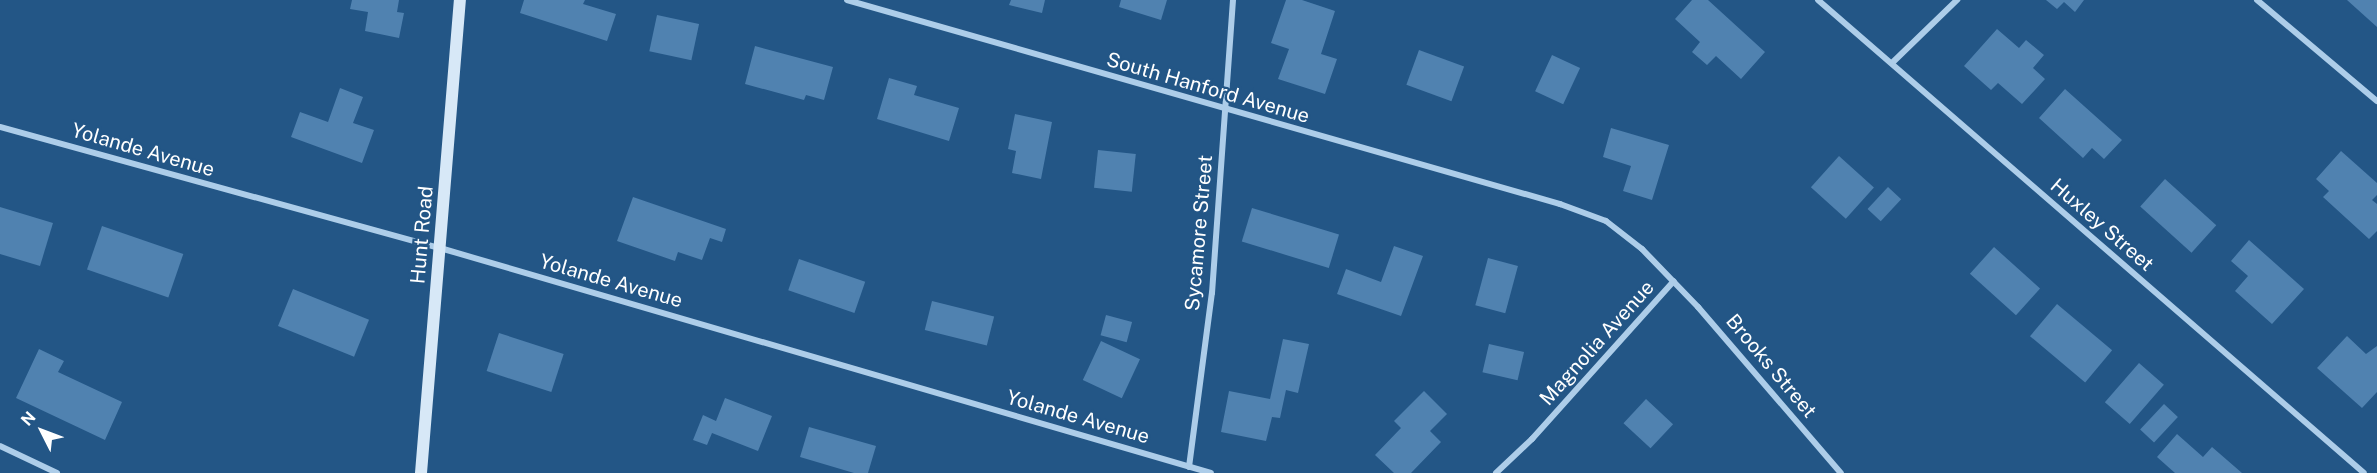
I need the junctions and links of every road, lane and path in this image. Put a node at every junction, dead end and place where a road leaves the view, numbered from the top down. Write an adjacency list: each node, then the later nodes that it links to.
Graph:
1 (460, 0): 12 (street, Hunt Road)
2 (847, 0): 9 (street, South Hanford Avenue)
3 (1233, 0): 9 (street, Sycamore Street)
4 (1818, 0): 7 (street, Huxley Street)
5 (1957, 0): 7 (street)
6 (2257, 0): 8 (street)
7 (1892, 63): 21 (street, Huxley Street)
8 (2377, 101)
9 (1225, 111): 11 (street, South Hanford Avenue); 15 (street, Sycamore Street)
10 (0, 128): 12 (street, Yolande Avenue)
11 (1560, 204): 13 (street, Magnolia Avenue)
12 (440, 248): 15 (street, Yolande Avenue); 17 (street, Hunt Road)
13 (1674, 281): 19 (street, Magnolia Avenue); 20 (street, Brooks Street)
14 (0, 446): 16 (street)
15 (1189, 467): 18 (street, Yolande Avenue)
16 (57, 473)
17 (421, 473)
18 (1211, 473)
19 (1496, 473)
20 (1841, 473)
21 (2364, 473)

